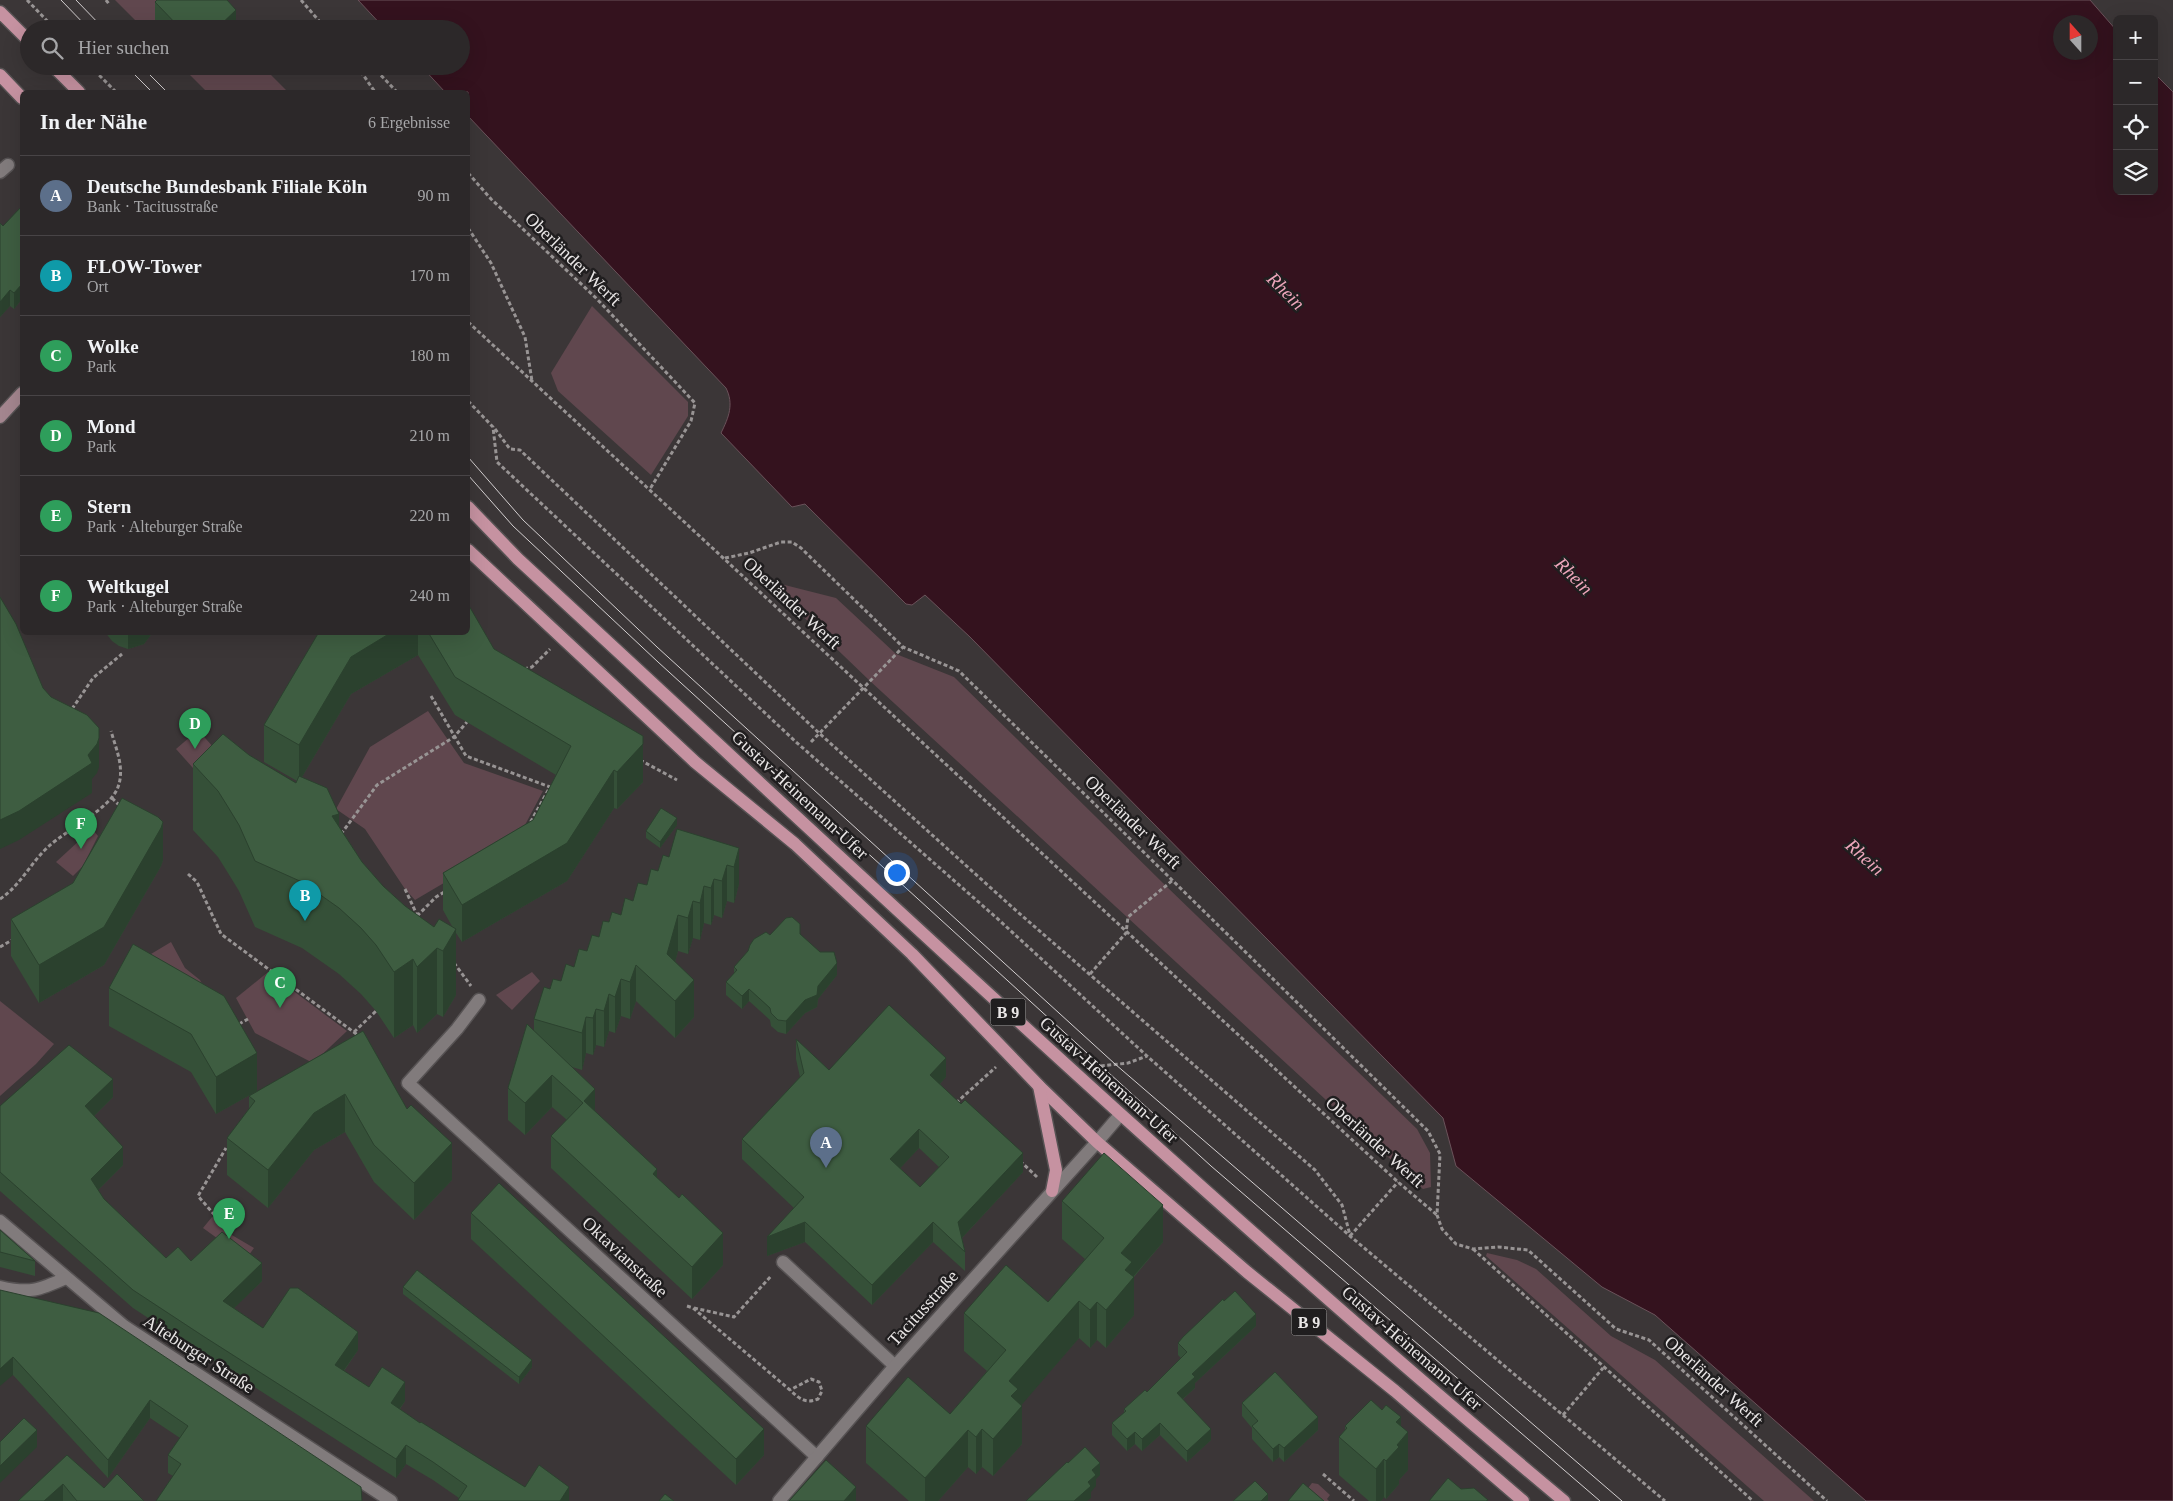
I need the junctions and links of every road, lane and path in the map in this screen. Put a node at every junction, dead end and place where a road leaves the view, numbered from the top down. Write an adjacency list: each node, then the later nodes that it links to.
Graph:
1 (27, 0): 7 (path)
2 (106, 0): 4 (path)
3 (301, 0): 5 (path)
4 (110, 4)
5 (309, 9): 8 (path); 9 (path)
6 (0, 12): 10 (main road)
7 (46, 20)
8 (318, 20)
9 (321, 20)
10 (20, 32)
11 (0, 75): 20 (main road)
12 (62, 75): 16 (main road)
13 (99, 75): 17 (path)
14 (363, 75): 18 (path)
15 (381, 75): 19 (path)
16 (77, 90)
17 (114, 90)
18 (374, 90)
19 (395, 90)
20 (20, 96)
21 (470, 175): 29 (path, Oberländer Werft)
22 (470, 231): 24 (path)
23 (470, 324): 24 (path, Oberländer Werft)
24 (532, 382): 29 (path, Oberländer Werft)
25 (20, 396): 27 (street)
26 (470, 403): 28 (path)
27 (0, 417)
28 (493, 427): 42 (path); 83 (path)
29 (650, 490): 32 (path, Oberländer Werft)
30 (470, 508): 74 (main road, Gustav-Heinemann-Ufer / B 9)
31 (470, 552): 69 (main road, B 9)
32 (724, 558): 33 (path, Oberländer Werft); 37 (path, Oberländer Werft)
33 (903, 647): 37 (path); 52 (path, Oberländer Werft)
34 (122, 654): 39 (path)
35 (544, 656): 36 (path)
36 (523, 669)
37 (862, 689): 42 (path); 58 (path, Oberländer Werft)
38 (431, 696): 43 (path)
39 (72, 708)
40 (467, 722): 43 (path)
41 (110, 731): 47 (path)
42 (819, 733): 44 (path); 62 (path)
43 (454, 737): 49 (path); 50 (path)
44 (811, 742)
45 (634, 756): 46 (path)
46 (677, 780)
47 (112, 798): 48 (path); 55 (path)
48 (126, 812)
49 (527, 827)
50 (340, 837)
51 (188, 874): 67 (path)
52 (1173, 880): 58 (path); 80 (path, Oberländer Werft)
53 (405, 889): 56 (path)
54 (451, 889): 56 (path)
55 (0, 898)
56 (417, 916): 57 (path)
57 (423, 924)
58 (1126, 933): 62 (path); 78 (path, Oberländer Werft)
59 (14, 939): 60 (path)
60 (0, 947)
61 (448, 955): 63 (path)
62 (1090, 974): 83 (path)
63 (479, 1000): 94 (street, Oktavianstraße)
64 (376, 1011): 67 (path)
65 (248, 1019): 66 (path)
66 (239, 1024)
67 (354, 1032): 68 (path)
68 (362, 1039)
69 (1010, 1055): 70 (main road, B 9); 71 (path)
70 (1039, 1086): 75 (main road, B 9); 79 (main road)
71 (958, 1101): 72 (path); 73 (path)
72 (952, 1106)
73 (965, 1108)
74 (1120, 1115): 75 (street, Tacitusstraße); 100 (main road, Gustav-Heinemann-Ufer / B 9)
75 (1097, 1142): 79 (street, Tacitusstraße); 99 (main road, B 9)
76 (226, 1148): 81 (path)
77 (1019, 1159): 79 (path)
78 (1398, 1182): 80 (path, Oberländer Werft); 83 (path)
79 (1052, 1191): 90 (street, Tacitusstraße)
80 (1437, 1215): 84 (path, Oberländer Werft)
81 (219, 1220)
82 (0, 1221): 86 (street, Alteburger Straße)
83 (1350, 1236): 93 (path)
84 (1473, 1249): 91 (path, Oberländer Werft); 103 (path, Oberländer Werft)
85 (784, 1262): 89 (path); 90 (street)
86 (66, 1278): 87 (street); 96 (street, Alteburger Straße)
87 (0, 1287)
88 (687, 1306): 89 (path)
89 (693, 1308): 92 (path)
90 (895, 1366): 94 (street, Tacitusstraße)
91 (1603, 1368): 93 (path); 102 (path, Oberländer Werft)
92 (790, 1390): 92 (path)
93 (1562, 1415): 101 (path)
94 (818, 1457): 97 (street, Tacitusstraße)
95 (1323, 1474): 98 (path)
96 (389, 1500)
97 (779, 1501)
98 (1354, 1501)
99 (1523, 1501)
100 (1564, 1501)
101 (1665, 1501)
102 (1753, 1501)
103 (1827, 1501)

